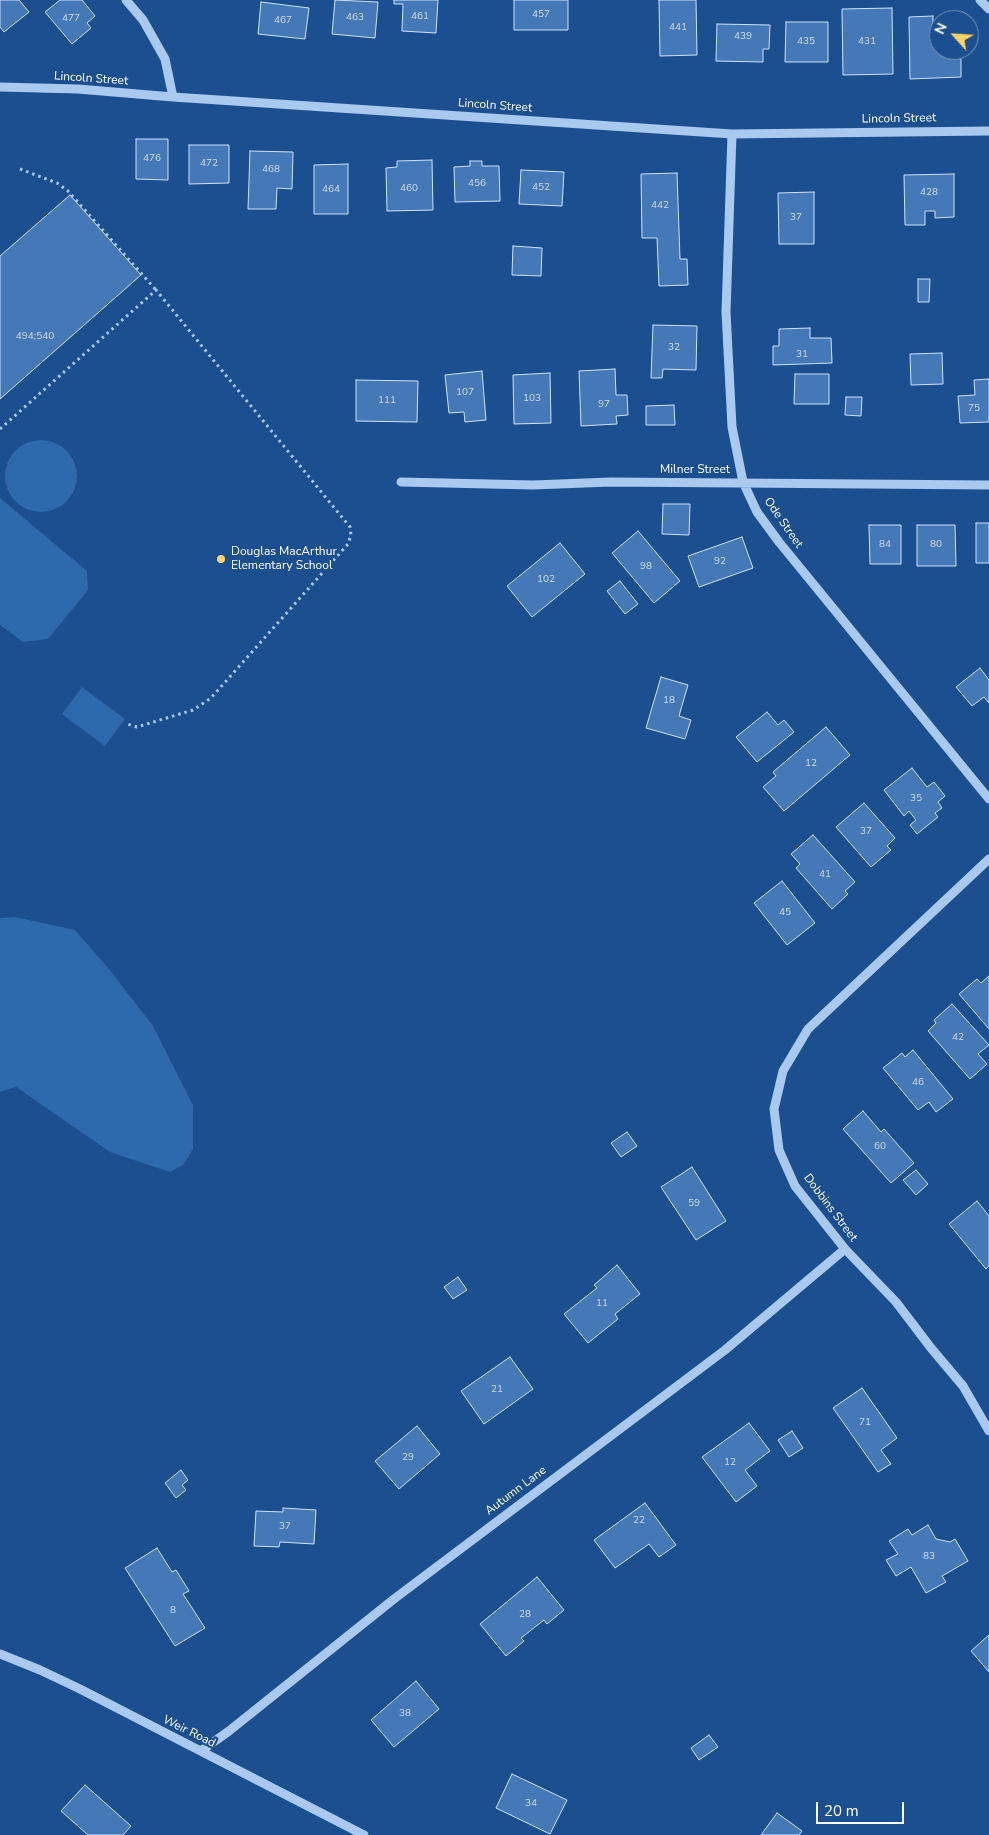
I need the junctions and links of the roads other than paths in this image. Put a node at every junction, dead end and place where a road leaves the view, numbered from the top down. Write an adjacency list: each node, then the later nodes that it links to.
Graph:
1 (126, 0): 5 (street)
2 (980, 0): 3 (street)
3 (989, 9)
4 (0, 87): 5 (street, Lincoln Street)
5 (174, 97): 7 (street, Lincoln Street)
6 (989, 131): 7 (street, Lincoln Street)
7 (732, 134): 9 (street, Ode Street)
8 (401, 482): 9 (street, Milner Street)
9 (743, 482): 10 (street, Milner Street); 11 (street, Ode Street)
10 (989, 485)
11 (989, 799)
12 (989, 859): 13 (street, Dobbins Street)
13 (845, 1249): 14 (street, Dobbins Street); 16 (street, Autumn Lane)
14 (989, 1432)
15 (0, 1654): 16 (street, Weir Road)
16 (201, 1751): 17 (street, Weir Road)
17 (364, 1835)

